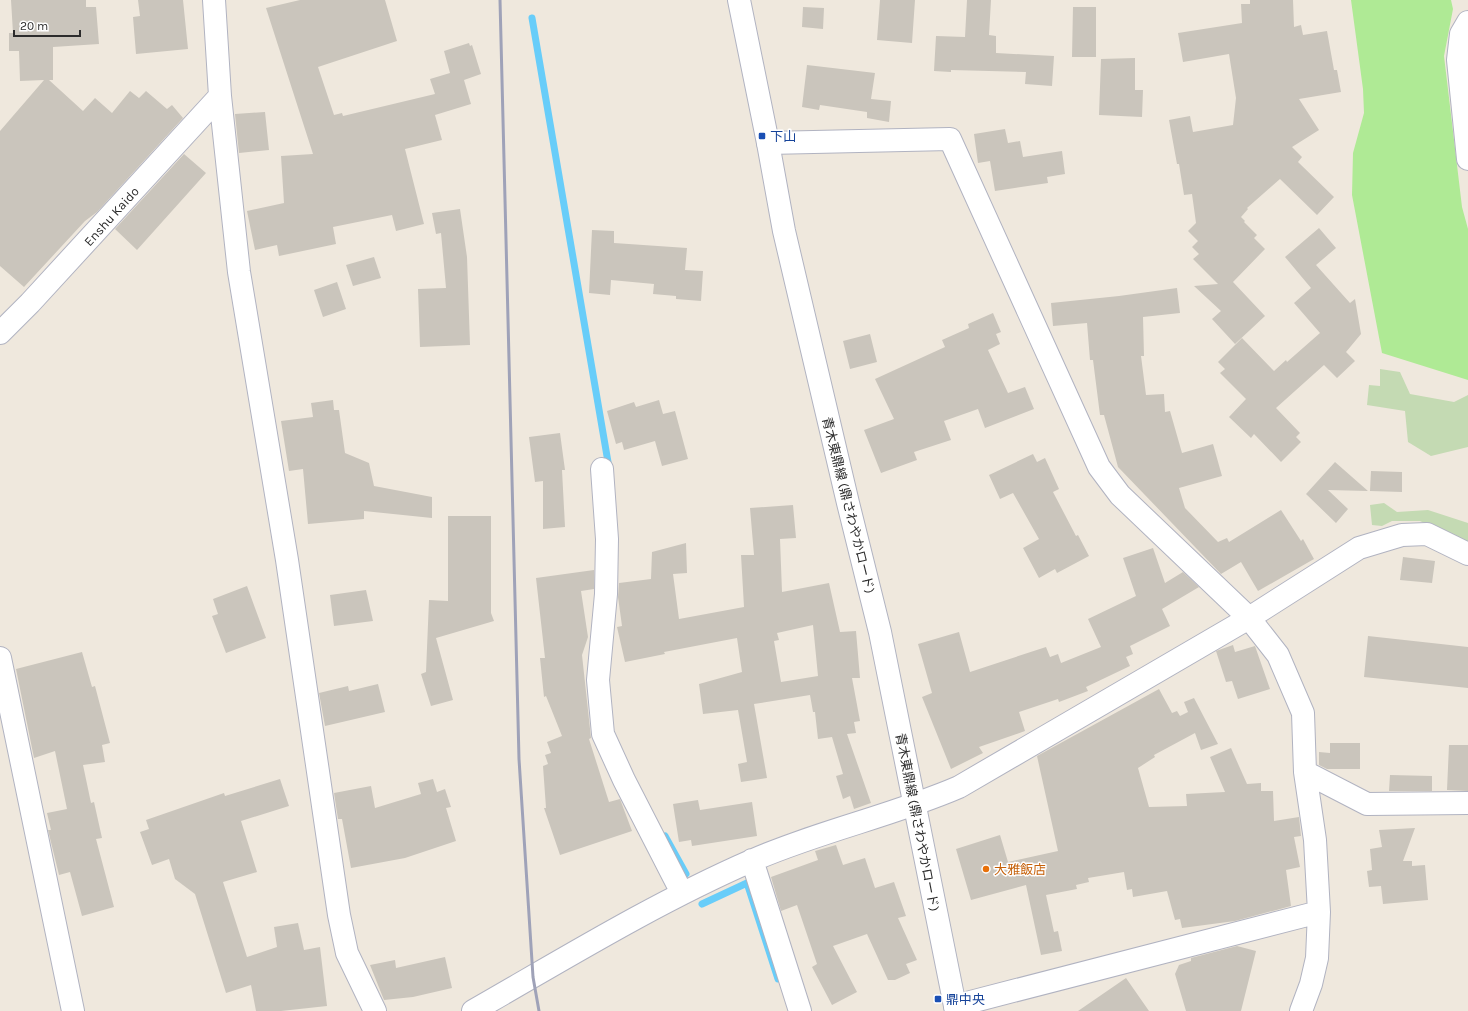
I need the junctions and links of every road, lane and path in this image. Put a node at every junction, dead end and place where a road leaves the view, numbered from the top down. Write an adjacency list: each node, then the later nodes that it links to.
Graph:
1 (214, 0): 4 (street)
2 (742, 1): 5 (street, 青木東鼎線 (鼎さわやかロード))
3 (1468, 22): 6 (street)
4 (220, 96): 7 (street, Enshu Kaido); 20 (street)
5 (768, 143): 10 (street); 13 (street, 青木東鼎線 (鼎さわやかロード))
6 (1468, 159)
7 (0, 333)
8 (602, 469): 16 (street)
9 (1468, 554): 10 (street)
10 (1249, 618): 12 (street); 13 (street)
11 (0, 658): 19 (street)
12 (1305, 772): 14 (street); 17 (street)
13 (915, 803): 15 (street); 18 (street, 青木東鼎線 (鼎さわやかロード))
14 (1468, 803)
15 (752, 860): 16 (street); 22 (street)
16 (682, 893): 21 (street)
17 (1319, 912): 18 (street); 23 (street)
18 (956, 1008)
19 (73, 1011)
20 (375, 1011)
21 (473, 1011)
22 (800, 1011)
23 (1301, 1011)

